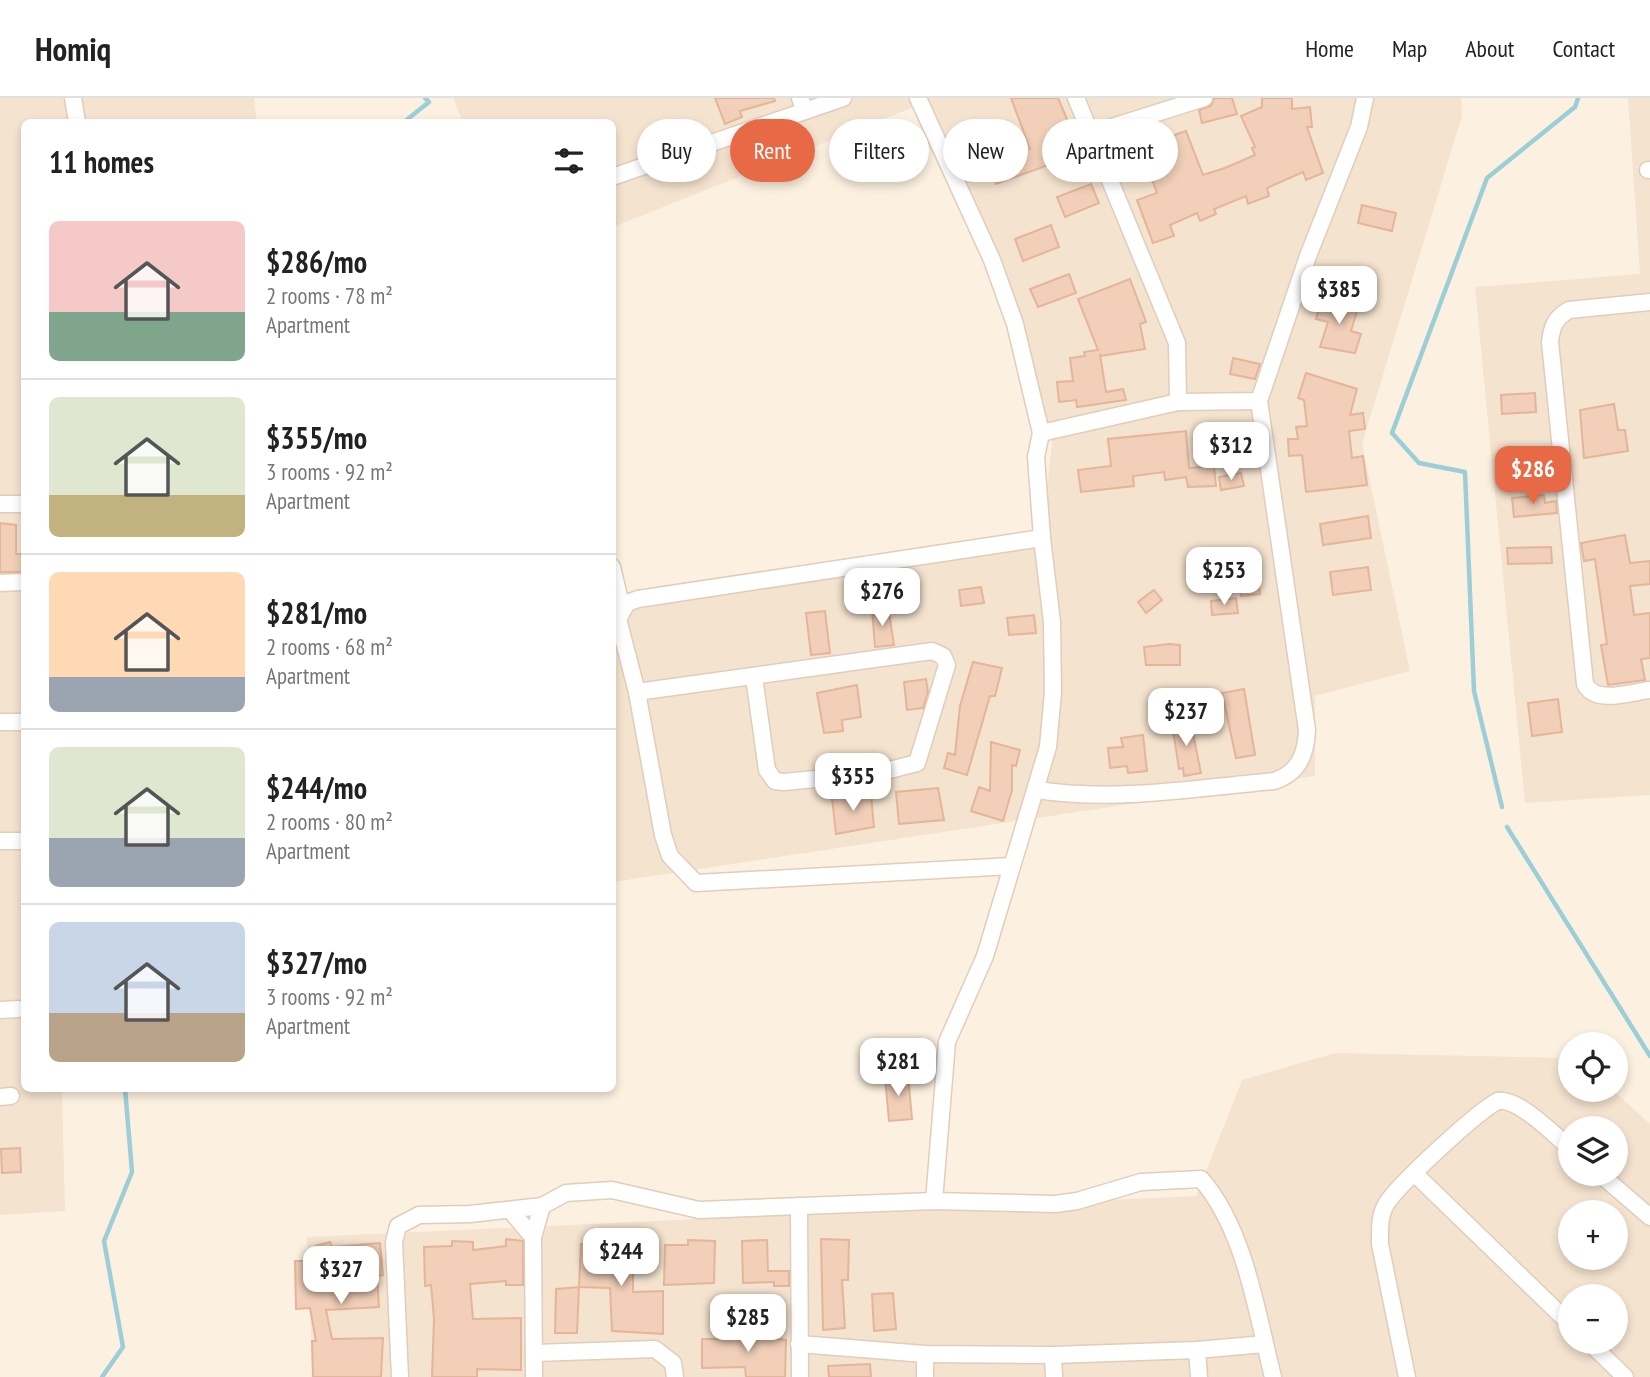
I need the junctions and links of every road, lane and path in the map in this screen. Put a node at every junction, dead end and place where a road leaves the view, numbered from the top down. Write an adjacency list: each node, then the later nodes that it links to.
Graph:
1 (73, 98): 8 (street)
2 (843, 98): 7 (street)
3 (918, 98): 16 (street)
4 (1076, 98): 9 (street)
5 (1204, 98): 10 (street)
6 (1364, 98): 14 (street)
7 (802, 104): 11 (street)
8 (76, 119)
9 (1084, 119)
10 (1138, 119)
11 (616, 175)
12 (1110, 182): 15 (street)
13 (1650, 302): 25 (street)
14 (1259, 401): 15 (street); 29 (street)
15 (1178, 402): 16 (street)
16 (1041, 433): 19 (street)
17 (0, 504): 18 (street)
18 (21, 504)
19 (1042, 538): 23 (street); 29 (street)
20 (21, 582): 21 (street)
21 (0, 583)
22 (616, 584): 23 (street)
23 (622, 609): 26 (street)
24 (754, 677): 24 (street); 26 (street)
25 (1650, 690)
26 (637, 691): 32 (street)
27 (0, 722): 28 (street)
28 (21, 722)
29 (1037, 790): 32 (street)
30 (0, 841): 31 (street)
31 (21, 841)
32 (1012, 866): 38 (street)
33 (18, 1009): 34 (street)
34 (0, 1010)
35 (1558, 1138): 36 (street)
36 (1415, 1174): 44 (street); 60 (street)
37 (1614, 1186): 42 (street)
38 (934, 1201): 40 (street); 45 (street)
39 (542, 1206): 40 (street); 41 (street); 43 (street)
40 (799, 1206): 46 (street)
41 (510, 1210): 43 (street); 52 (street)
42 (1650, 1217)
43 (533, 1237): 48 (street)
44 (1558, 1312)
45 (1264, 1344): 47 (street); 59 (street)
46 (800, 1345): 49 (street); 55 (street)
47 (1197, 1350): 51 (street); 58 (street)
48 (534, 1353): 53 (street); 54 (street)
49 (925, 1354): 51 (street); 56 (street)
50 (1601, 1354): 61 (street)
51 (1053, 1355): 57 (street)
52 (400, 1377)
53 (534, 1377)
54 (675, 1377)
55 (800, 1377)
56 (925, 1377)
57 (1054, 1377)
58 (1199, 1377)
59 (1273, 1377)
60 (1407, 1377)
61 (1625, 1377)

